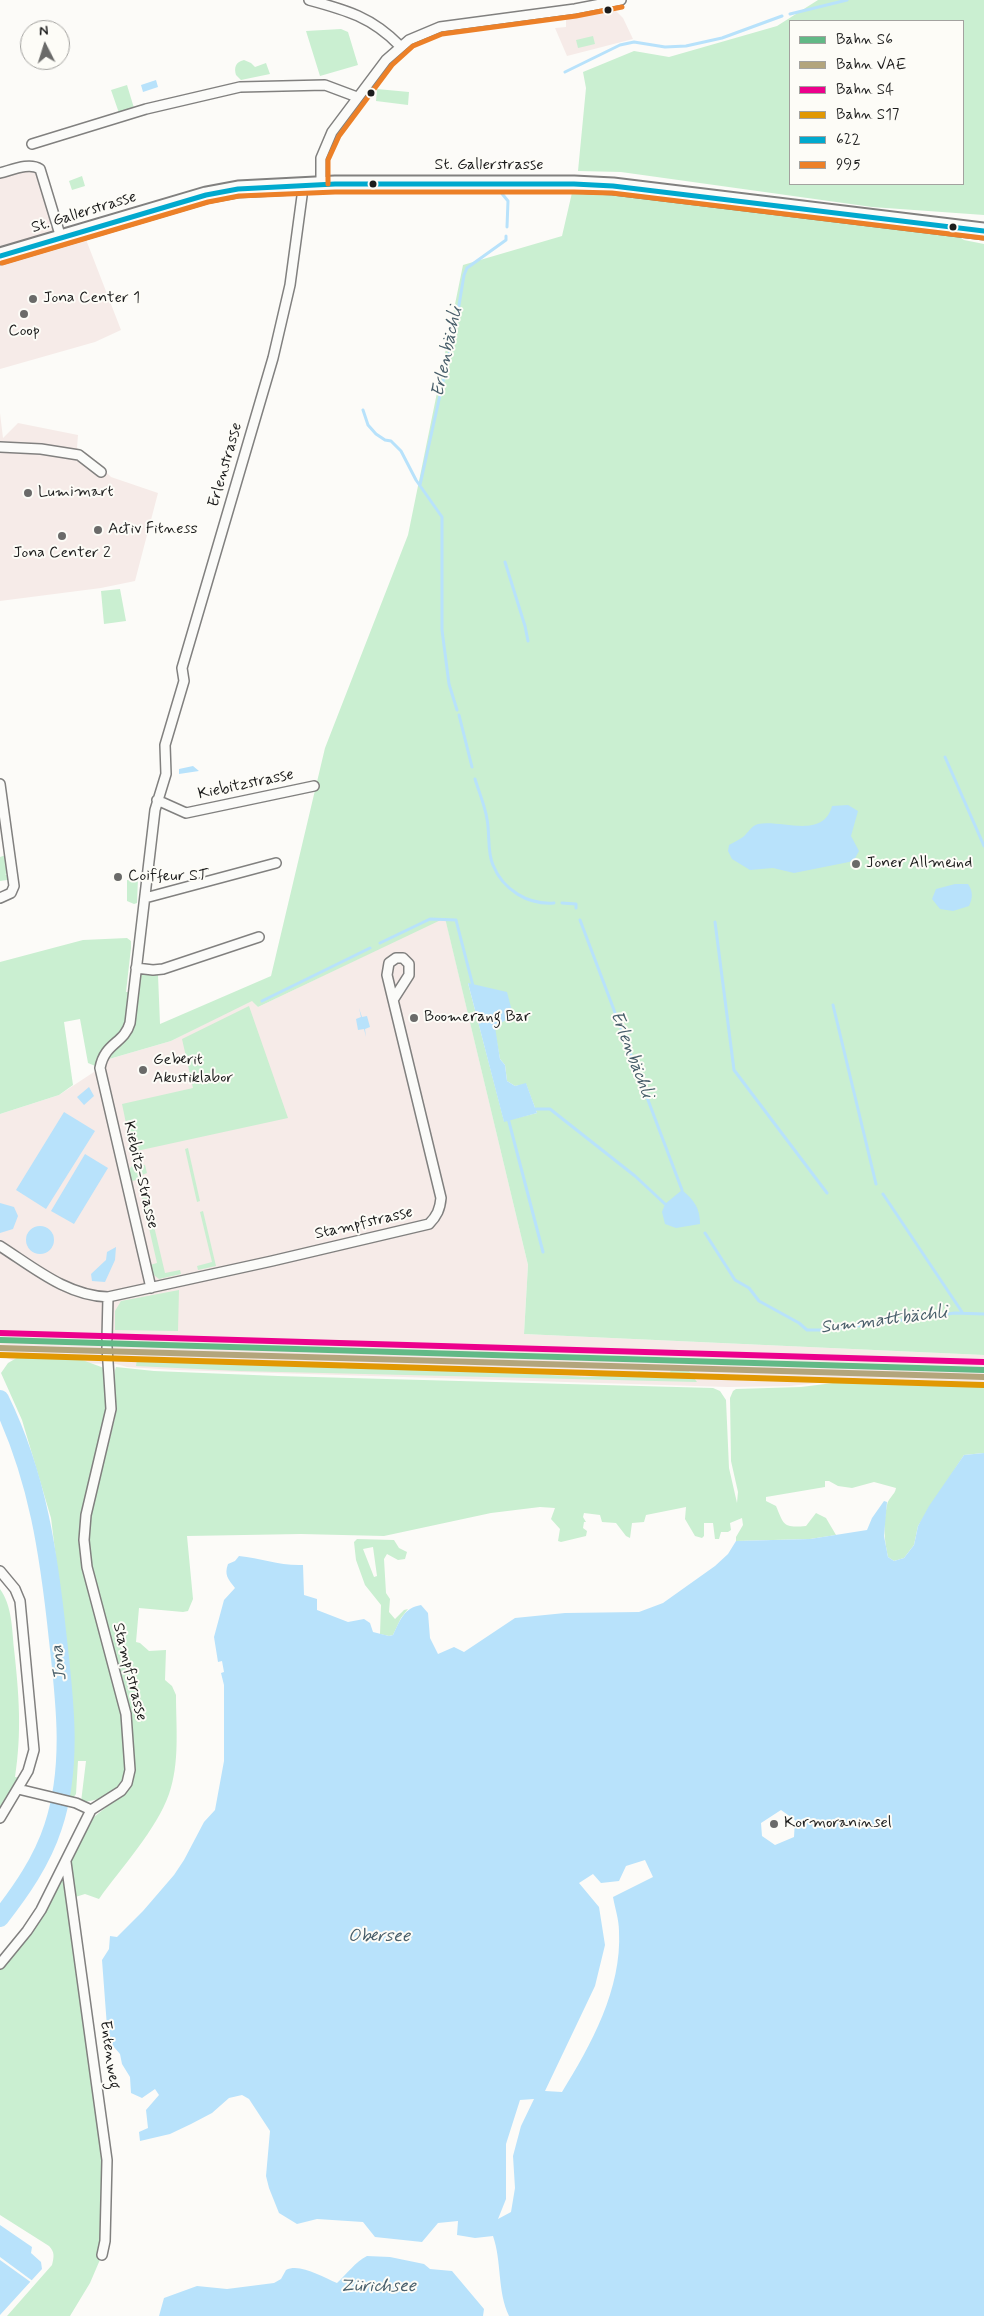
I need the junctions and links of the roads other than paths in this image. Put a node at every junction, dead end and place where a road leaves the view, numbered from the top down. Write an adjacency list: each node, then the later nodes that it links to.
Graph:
1 (309, 0): 3 (street)
2 (621, 0): 3 (street)
3 (400, 46): 4 (street)
4 (357, 97): 5 (street); 7 (street)
5 (32, 144)
6 (0, 173): 10 (street)
7 (321, 184): 8 (main road, St. Gallerstrasse); 9 (main road, St. Gallerstrasse)
8 (301, 185): 10 (main road, St. Gallerstrasse); 16 (street, Erlenstrasse)
9 (984, 231)
10 (61, 238): 11 (main road, St. Gallerstrasse)
11 (0, 256)
12 (0, 447): 13 (street)
13 (100, 472)
14 (0, 784): 17 (street)
15 (314, 786): 16 (street, Kiebitzstrasse)
16 (157, 800): 20 (street)
17 (3, 831): 19 (street)
18 (276, 863): 20 (street)
19 (0, 898)
20 (145, 898): 22 (street)
21 (259, 937): 22 (street)
22 (136, 968): 25 (street, Kiebitz-Strasse)
23 (393, 1000): 25 (street, Stampfstrasse)
24 (0, 1246): 26 (street, Stampfstrasse)
25 (151, 1288): 26 (street, Stampfstrasse)
26 (108, 1297): 29 (street, Stampfstrasse)
27 (0, 1571): 28 (street)
28 (18, 1789): 29 (street); 30 (street)
29 (91, 1810): 31 (street)
30 (0, 1818)
31 (66, 1861): 32 (street); 33 (street, Entenweg)
32 (0, 1964)
33 (102, 2255)

